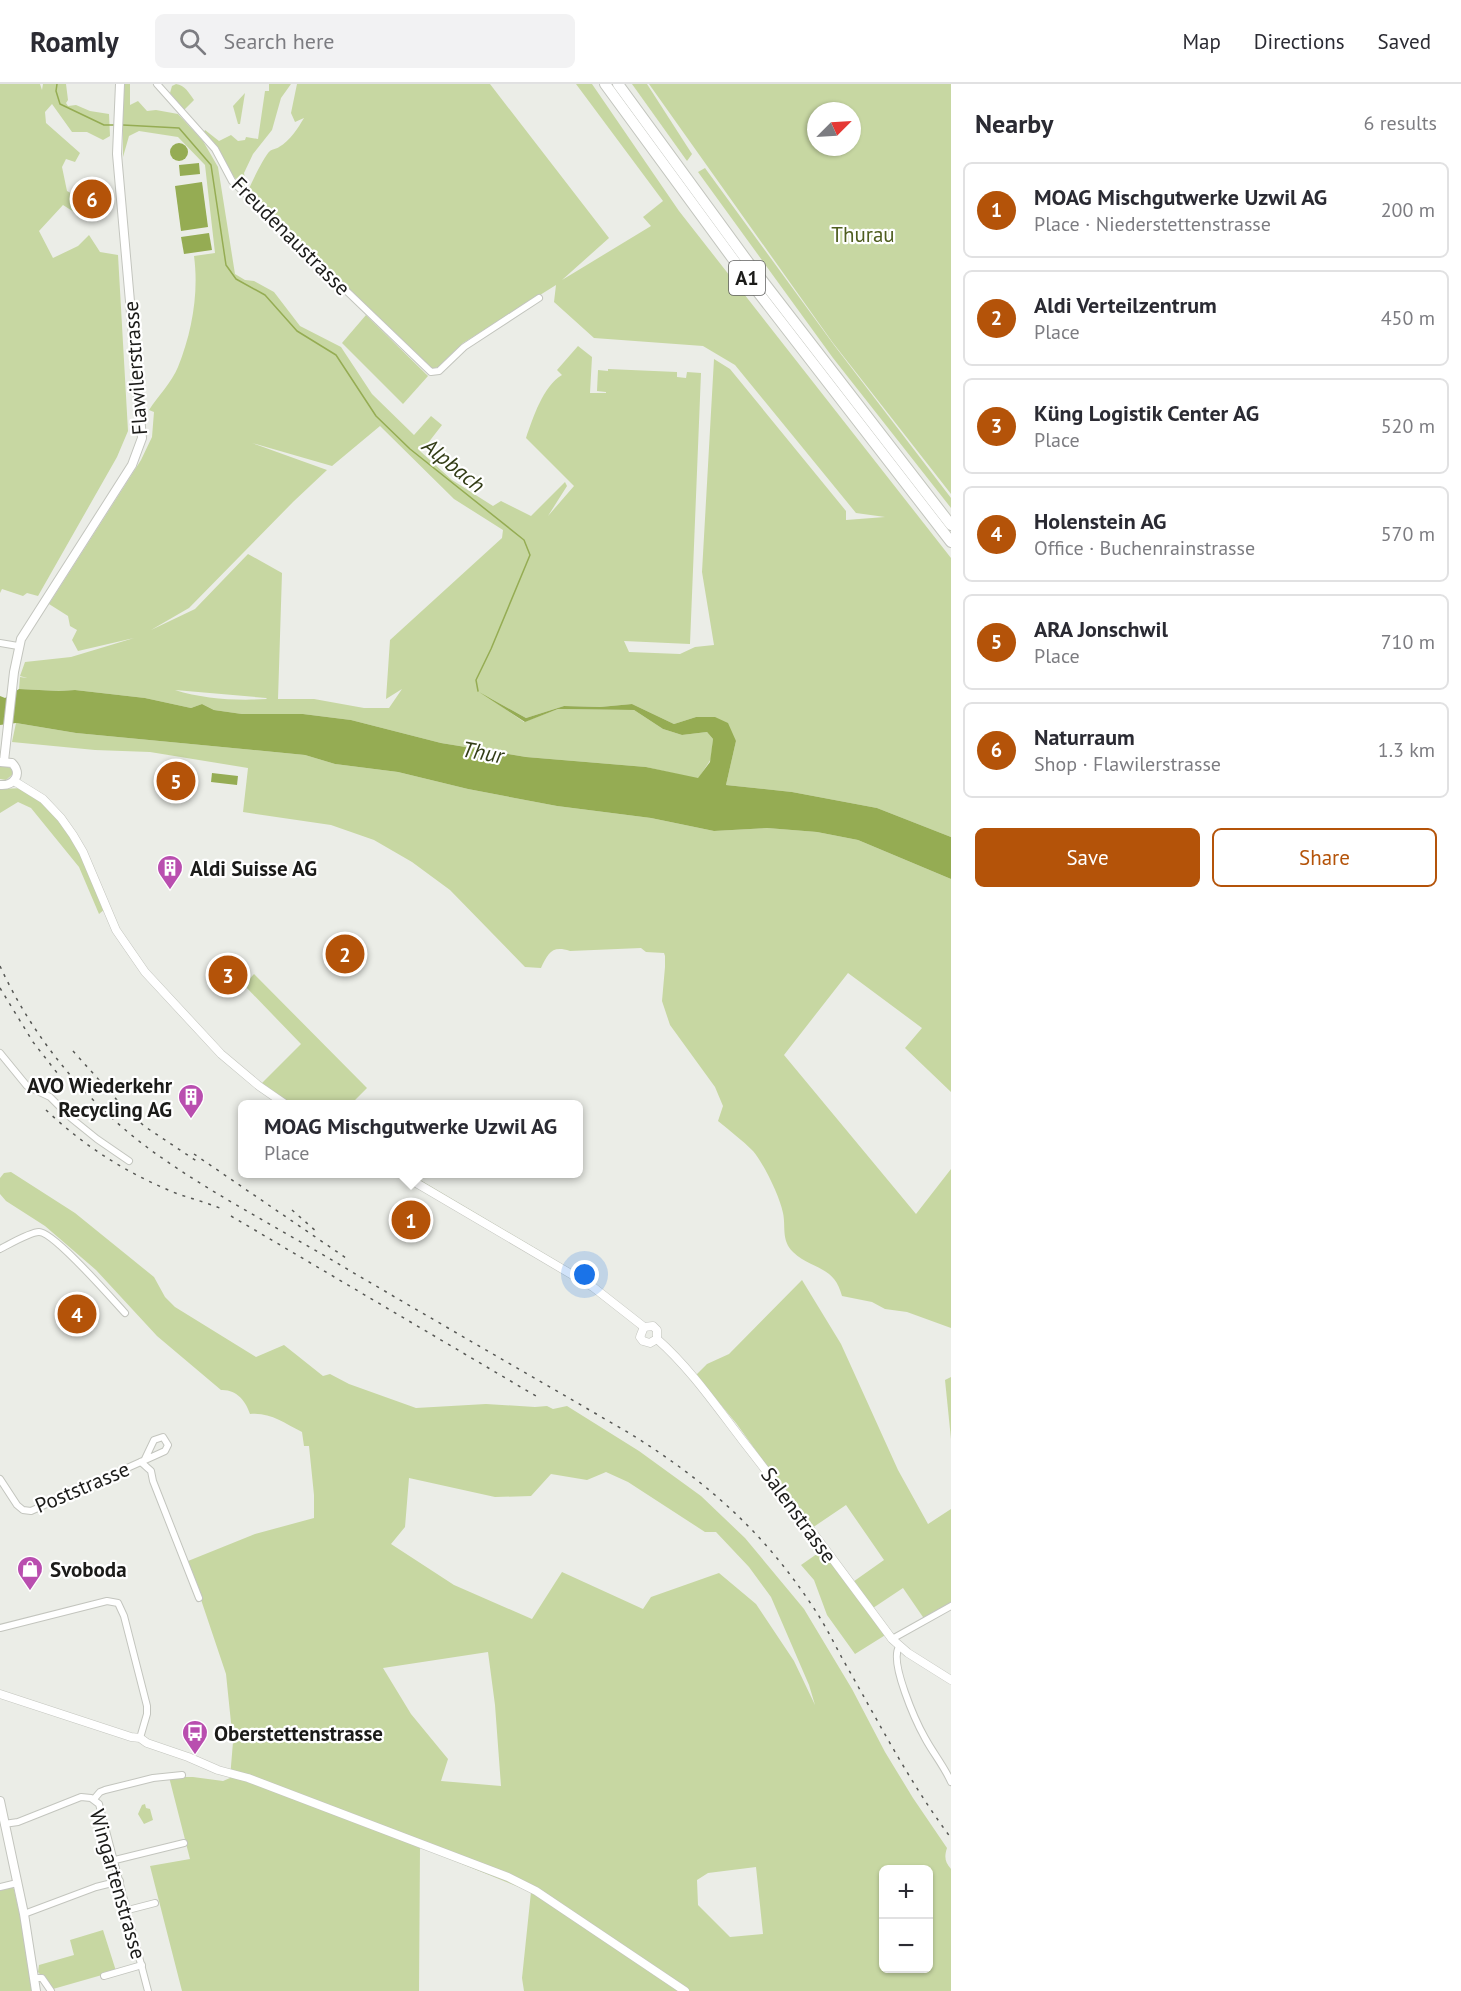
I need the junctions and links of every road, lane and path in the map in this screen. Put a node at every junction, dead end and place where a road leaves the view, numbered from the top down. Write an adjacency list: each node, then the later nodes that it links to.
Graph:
1 (120, 84): 9 (main road, Flawilerstrasse)
2 (157, 84): 5 (street, Freudenaustrasse)
3 (605, 84): 7 (highway, A1)
4 (618, 84): 6 (highway, A1)
5 (539, 298)
6 (951, 525)
7 (951, 542)
8 (0, 643): 9 (street)
9 (18, 646): 10 (main road, Flawilerstrasse)
10 (2, 762): 11 (main road)
11 (14, 781): 12 (main road); 14 (street)
12 (0, 785)
13 (0, 1053): 15 (street)
14 (279, 1100)
15 (129, 1161)
16 (409, 1178): 19 (street)
17 (0, 1249): 18 (street)
18 (125, 1313)
19 (644, 1327): 20 (street); 20 (street)
20 (657, 1339): 25 (street, Salenstrasse)
21 (0, 1479): 22 (street, Poststrasse)
22 (198, 1598)
23 (951, 1606): 25 (street)
24 (0, 1628): 29 (street)
25 (892, 1640): 26 (street, Salenstrasse)
26 (899, 1647): 27 (street, Salenstrasse); 31 (street)
27 (951, 1680)
28 (0, 1694): 29 (street)
29 (140, 1738): 49 (street)
30 (182, 1775): 32 (street)
31 (951, 1782)
32 (94, 1800): 34 (street, Wingartenstrasse); 36 (street, Wingartenstrasse)
33 (0, 1801): 34 (main road)
34 (4, 1824): 38 (main road)
35 (184, 1843): 36 (street)
36 (115, 1860): 37 (street, Wingartenstrasse)
37 (120, 1881): 41 (street, Wingartenstrasse); 42 (street)
38 (17, 1883): 39 (street); 42 (main road)
39 (0, 1887)
40 (155, 1903): 41 (street)
41 (128, 1910): 43 (street, Wingartenstrasse)
42 (24, 1914): 45 (main road)
43 (142, 1965): 44 (street); 48 (street, Wingartenstrasse)
44 (104, 1976)
45 (34, 1978): 46 (main road); 47 (street)
46 (36, 1991)
47 (51, 1991)
48 (148, 1991)
49 (685, 1991)

